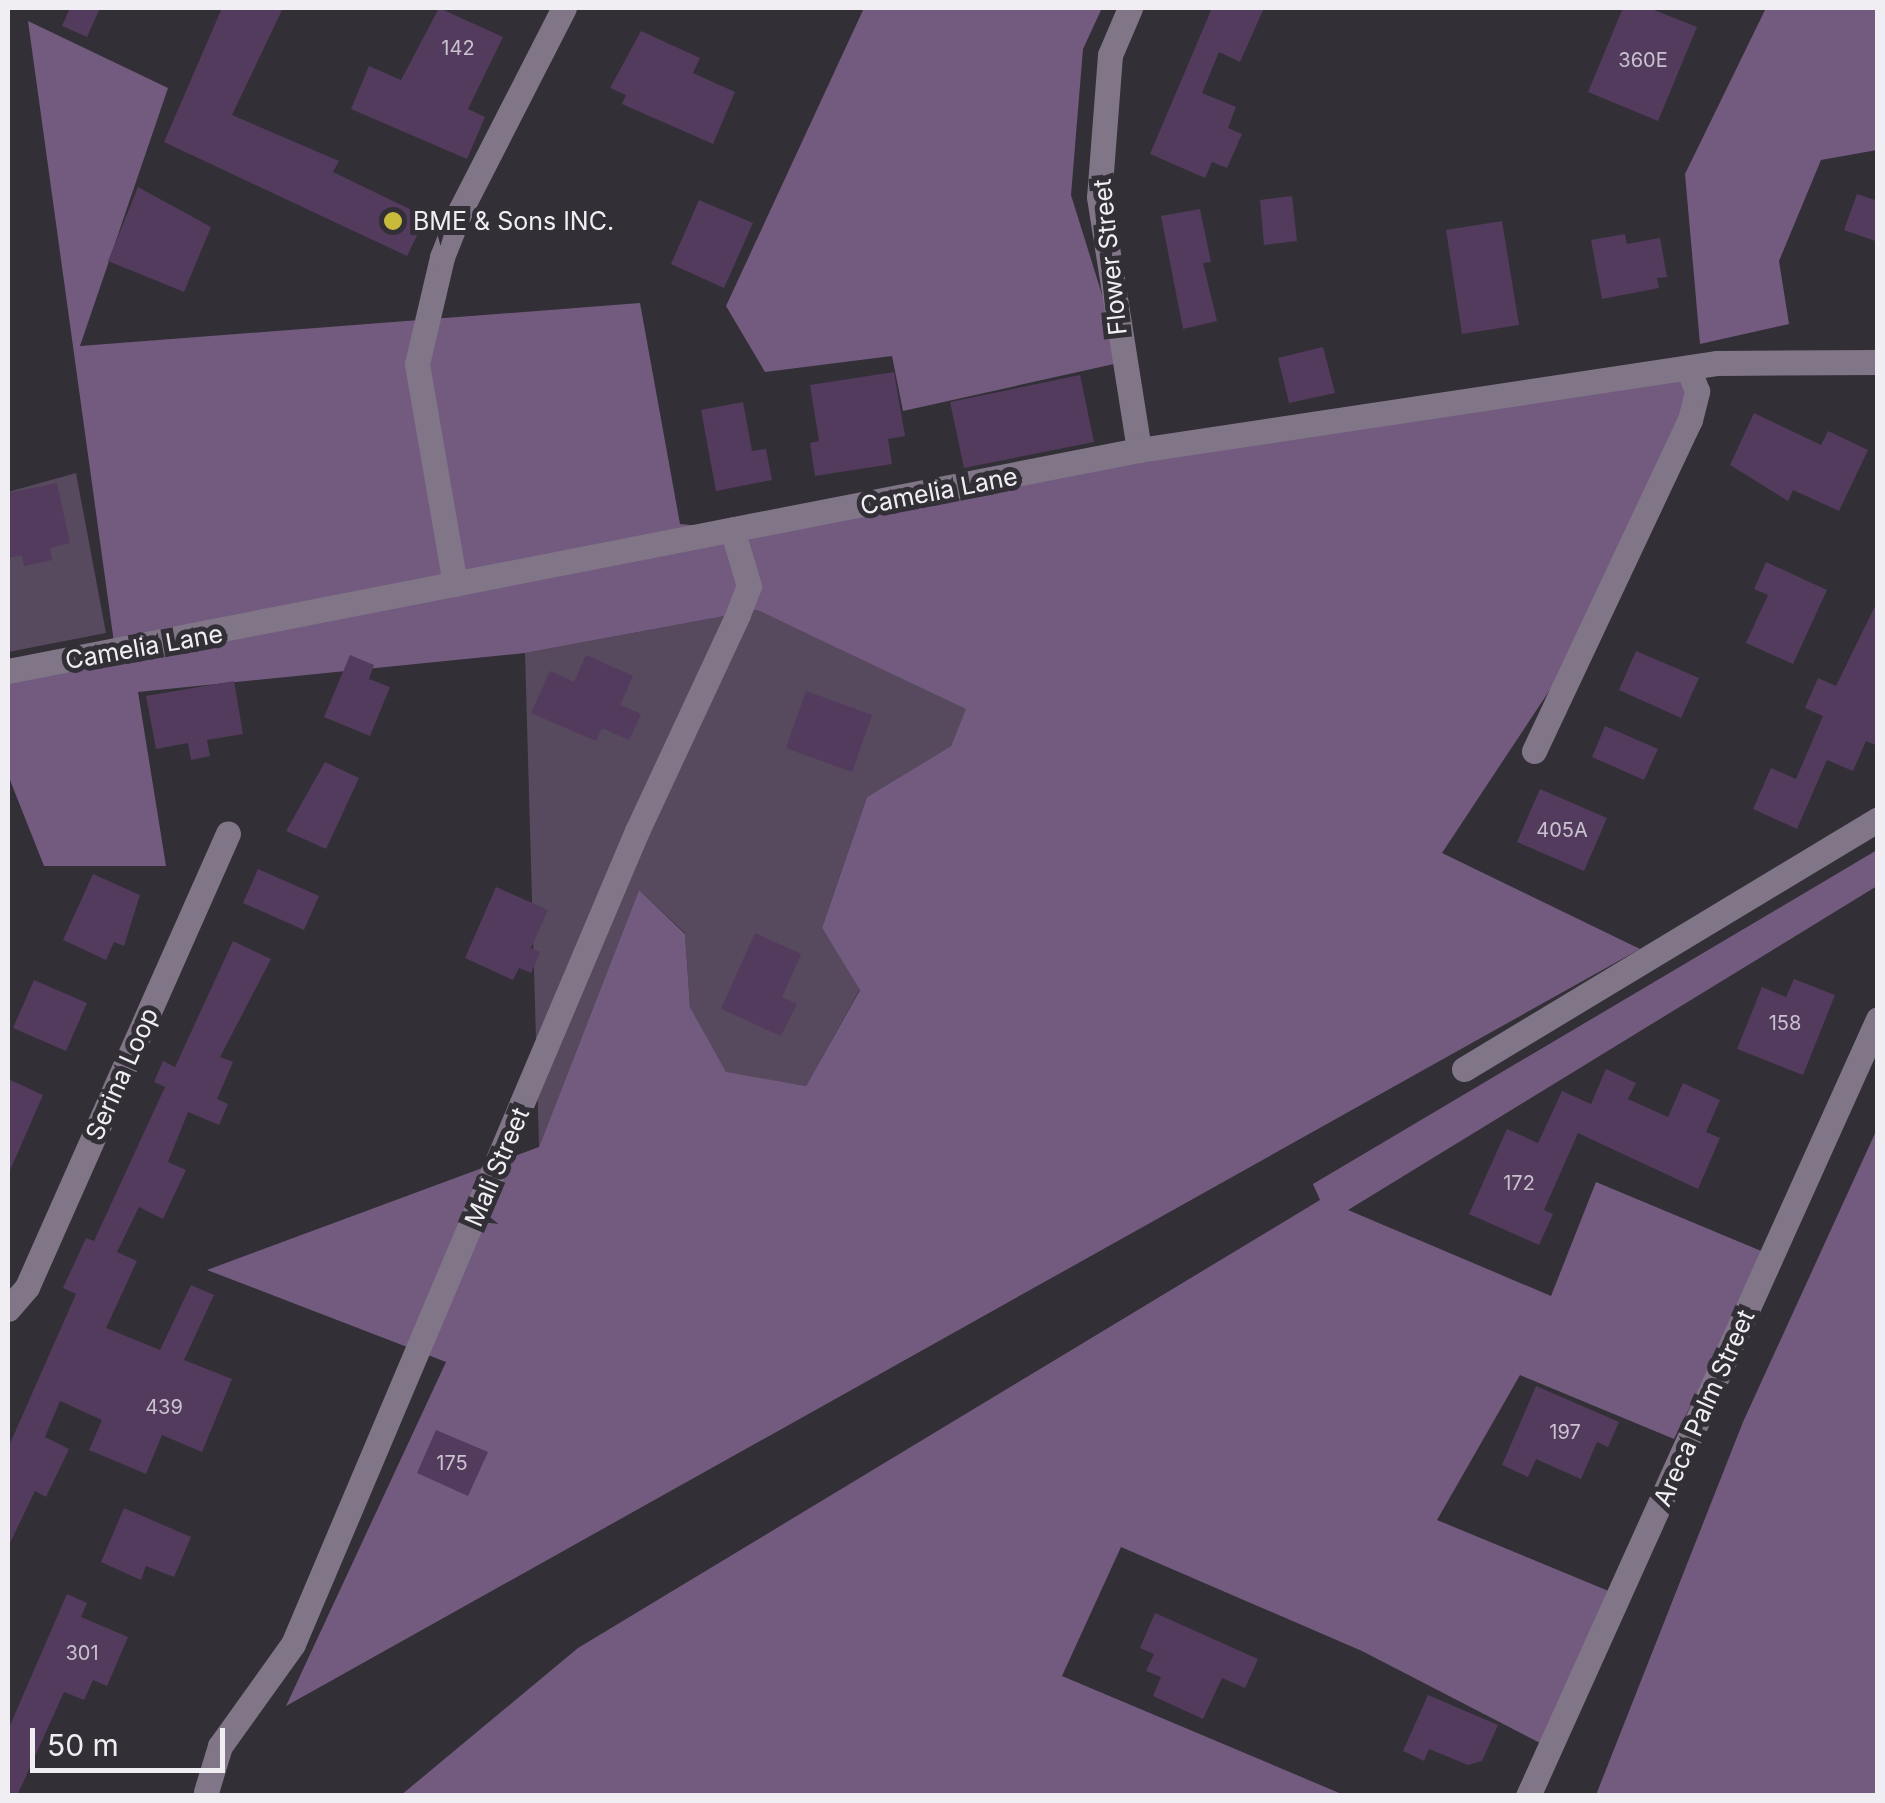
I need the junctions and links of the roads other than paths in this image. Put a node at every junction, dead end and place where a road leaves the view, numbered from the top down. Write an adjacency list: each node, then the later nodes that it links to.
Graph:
1 (564, 8): 7 (street)
2 (1130, 8): 5 (street, Flower Street)
3 (1878, 362): 4 (street, Camelia Lane)
4 (1688, 368): 5 (street, Camelia Lane); 9 (street)
5 (1139, 450): 6 (street, Camelia Lane)
6 (732, 529): 7 (street, Camelia Lane); 15 (street, Mali Street)
7 (455, 584): 8 (street, Camelia Lane)
8 (8, 671)
9 (1534, 751)
10 (1878, 819): 13 (street)
11 (228, 834): 14 (street, Serina Loop)
12 (1878, 1019): 16 (street, Areca Palm Street)
13 (1464, 1068)
14 (8, 1309)
15 (206, 1792)
16 (1528, 1796)

